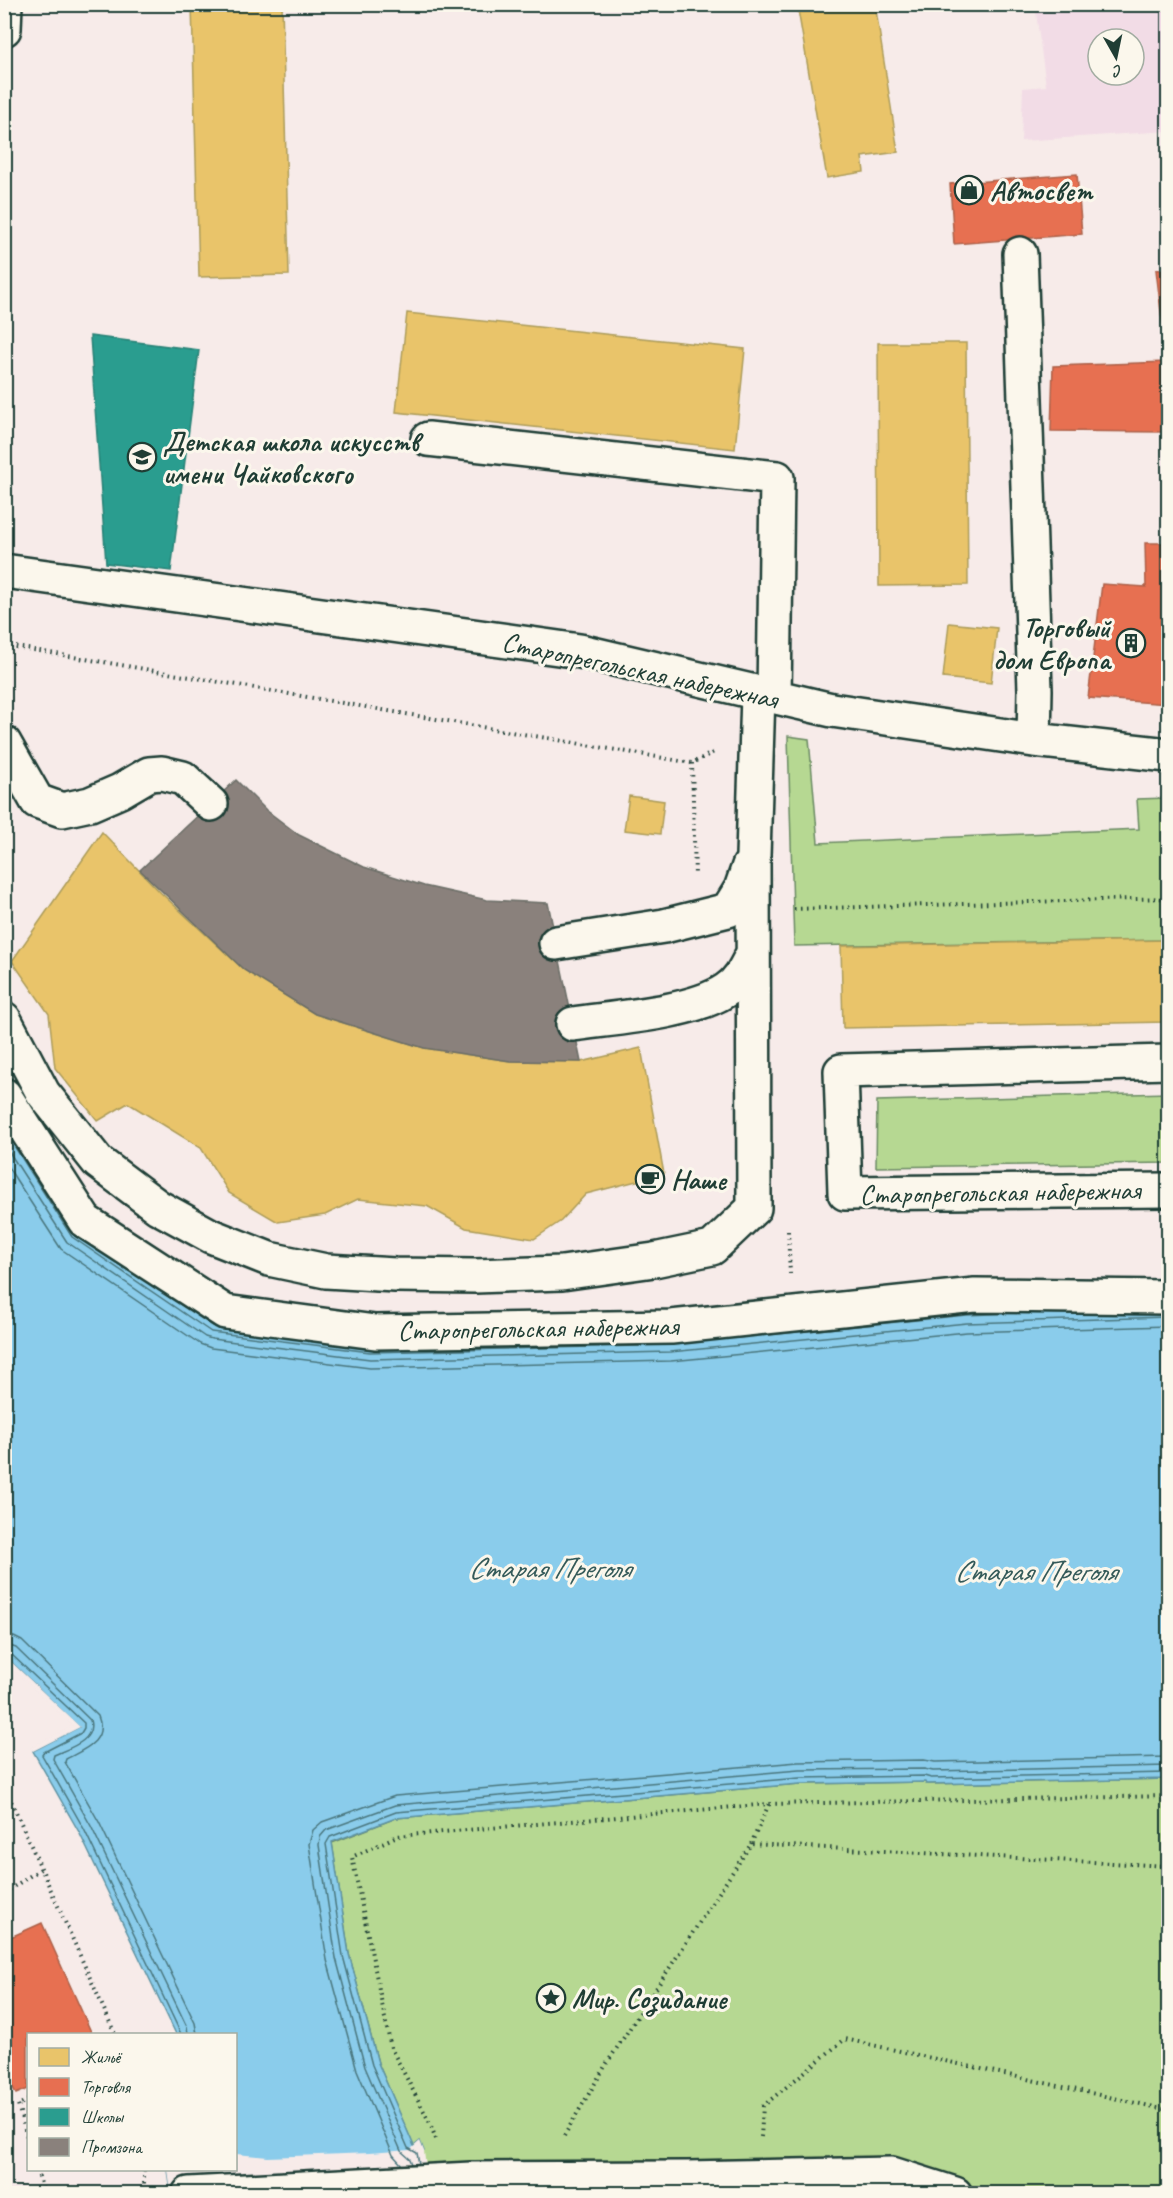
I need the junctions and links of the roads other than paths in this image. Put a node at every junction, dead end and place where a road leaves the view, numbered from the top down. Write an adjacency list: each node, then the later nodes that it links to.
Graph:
1 (6, 4): 2 (street)
2 (4, 29)
3 (1020, 254): 7 (street)
4 (428, 439): 6 (street)
5 (4, 571): 6 (street, Старопрегольская набережная)
6 (766, 695): 7 (street, Старопрегольская набережная); 11 (street)
7 (1034, 741): 9 (street, Старопрегольская набережная)
8 (4, 743): 10 (street)
9 (1168, 755)
10 (211, 804)
11 (753, 856): 12 (street); 13 (street)
12 (556, 943)
13 (753, 953): 14 (street); 15 (street)
14 (4, 1019)
15 (573, 1024)
16 (1168, 1062): 18 (street, Старопрегольская набережная)
17 (4, 1095): 19 (street, Старопрегольская набережная)
18 (1168, 1190)
19 (1168, 1297)
20 (688, 2186): 21 (street); 22 (street)
21 (189, 2193)
22 (955, 2193)

